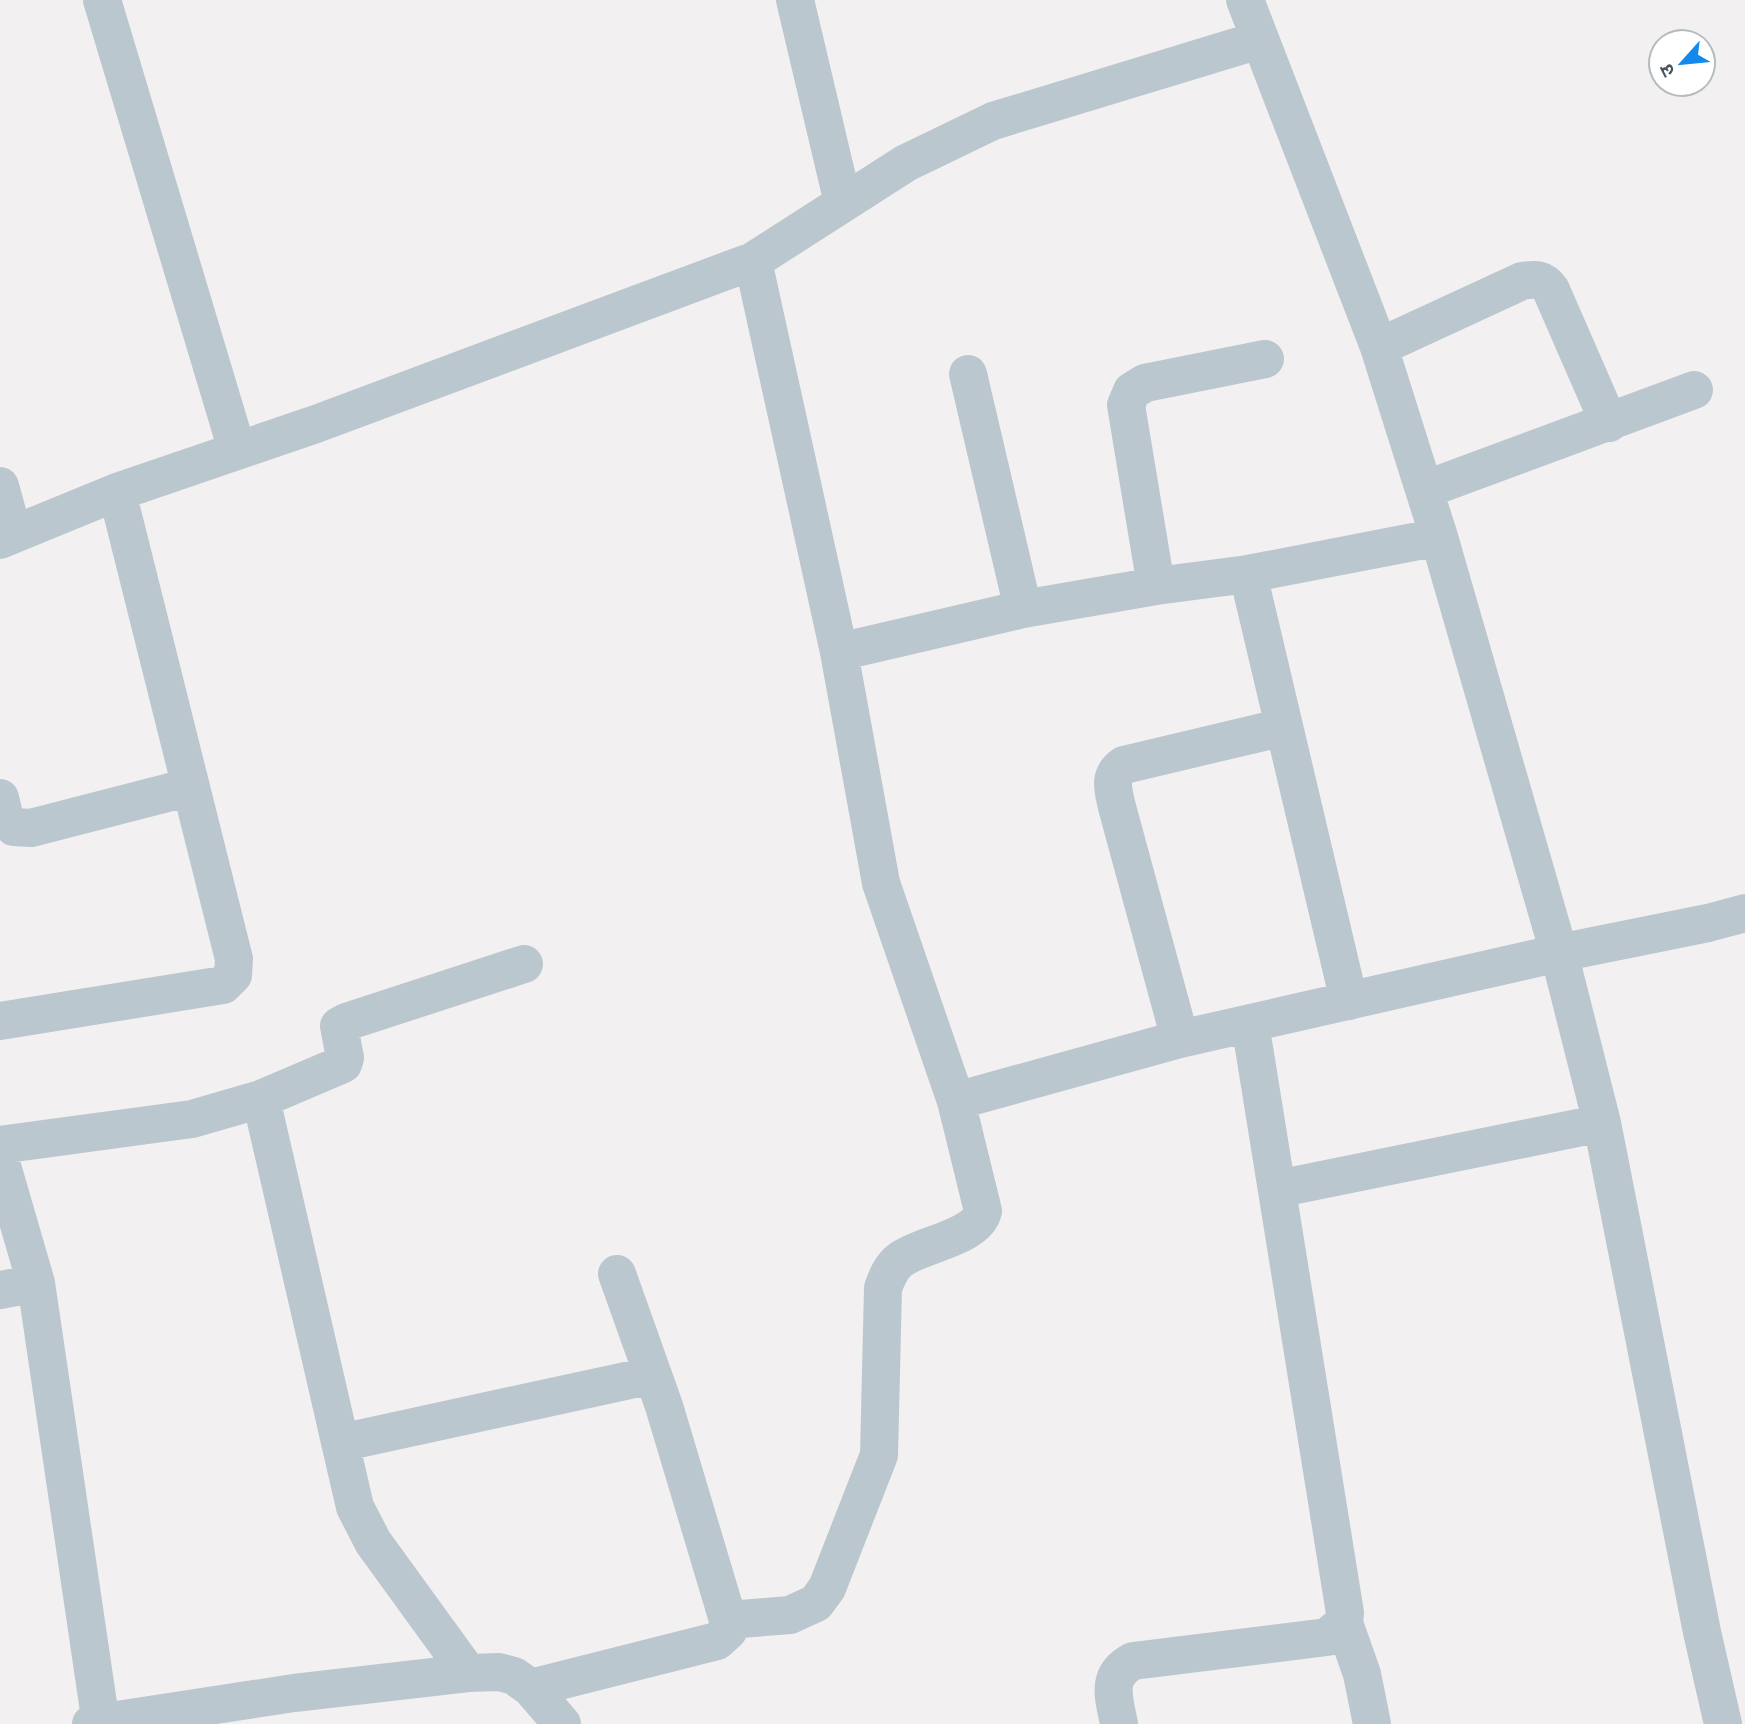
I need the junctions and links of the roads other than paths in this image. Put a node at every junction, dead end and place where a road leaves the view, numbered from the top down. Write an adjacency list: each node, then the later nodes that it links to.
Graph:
1 (102, 0): 12 (street)
2 (795, 0): 5 (street)
3 (1245, 0): 4 (street)
4 (1259, 40): 5 (street); 7 (street)
5 (843, 203): 6 (street)
6 (753, 261): 12 (street); 21 (street)
7 (1379, 347): 11 (street); 14 (street)
8 (1265, 359): 19 (street)
9 (968, 374): 20 (street)
10 (1694, 390): 11 (street)
11 (1609, 423): 14 (street)
12 (237, 450): 15 (street)
13 (0, 486): 16 (street)
14 (1424, 490): 17 (street)
15 (117, 492): 16 (street); 23 (street)
16 (7, 537)
17 (1439, 537): 18 (street); 26 (street)
18 (1248, 573): 19 (street); 22 (street)
19 (1156, 586): 20 (street)
20 (1023, 609): 21 (street)
21 (839, 652): 33 (street)
22 (1284, 727): 28 (street); 31 (street)
23 (190, 787): 24 (street); 29 (street)
24 (0, 798)
25 (1745, 913): 26 (street)
26 (1559, 953): 28 (street); 34 (street)
27 (524, 964): 32 (street)
28 (1349, 1001): 30 (street)
29 (0, 1021)
30 (1251, 1023): 31 (street); 37 (street)
31 (1180, 1039): 33 (street)
32 (261, 1099): 35 (street); 41 (street)
33 (956, 1101): 42 (street)
34 (1602, 1123): 37 (street); 50 (street)
35 (0, 1145)
36 (0, 1159): 39 (street)
37 (1277, 1189): 43 (street)
38 (617, 1274): 40 (street)
39 (18, 1286): 46 (street)
40 (653, 1375): 41 (street); 42 (street)
41 (340, 1443): 44 (street)
42 (728, 1620): 45 (street)
43 (1344, 1623): 48 (street); 49 (street)
44 (468, 1673): 45 (street); 46 (street)
45 (531, 1688): 47 (street)
46 (98, 1723)
47 (562, 1724)
48 (1119, 1724)
49 (1372, 1724)
50 (1723, 1724)

